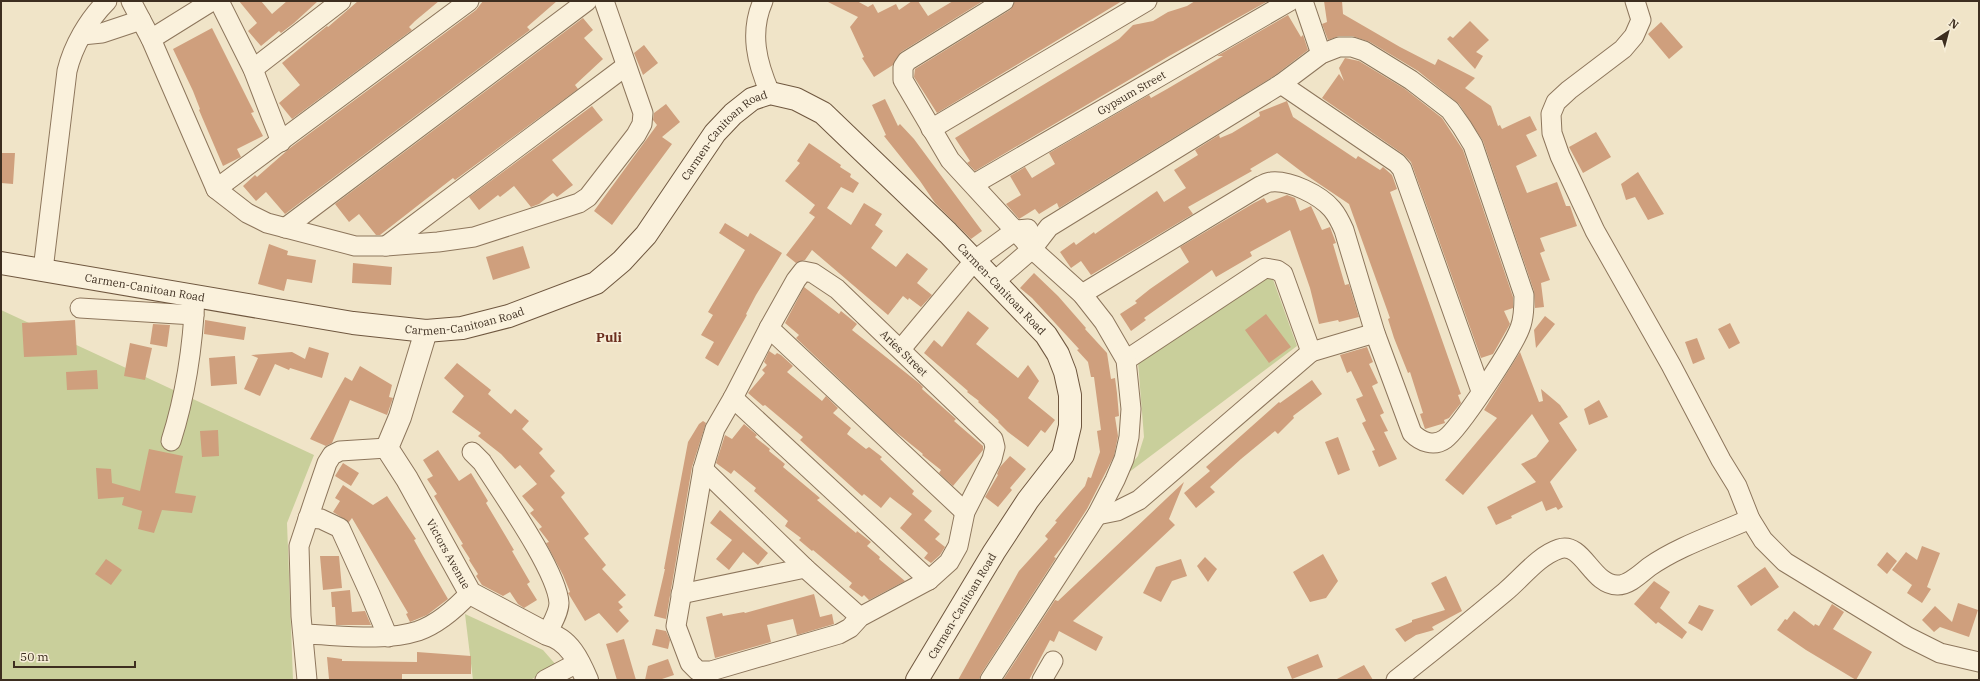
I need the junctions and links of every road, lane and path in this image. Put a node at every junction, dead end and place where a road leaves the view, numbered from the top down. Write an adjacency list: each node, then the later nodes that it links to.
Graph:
1 (106, 1): 16 (street)
2 (131, 1): 15 (street)
3 (212, 1): 17 (street)
4 (219, 1): 20 (street)
5 (341, 1): 20 (street)
6 (469, 1): 24 (street)
7 (587, 1): 28 (street)
8 (604, 1): 19 (street)
9 (763, 1): 22 (street)
10 (1004, 1): 23 (street)
11 (1147, 1): 23 (street)
12 (1290, 1): 25 (street, Gypsum Street)
13 (1303, 1): 18 (street)
14 (1635, 1): 54 (street)
15 (141, 20): 16 (street); 17 (street)
16 (82, 35): 34 (street)
17 (151, 39): 26 (street)
18 (1321, 54): 21 (street); 45 (street)
19 (626, 66): 30 (street); 30 (street)
20 (253, 69): 24 (street)
21 (1281, 84): 27 (street); 45 (street)
22 (770, 93): 32 (main road, Carmen-Canitoan Road); 40 (main road, Carmen-Canitoan Road)
23 (931, 129): 25 (street)
24 (281, 142): 26 (street)
25 (974, 184): 29 (street)
26 (216, 189): 28 (street)
27 (1049, 227): 29 (street); 31 (street)
28 (285, 228): 30 (street)
29 (1016, 230): 31 (street); 32 (street)
30 (386, 246)
31 (1032, 249): 35 (street); 36 (street)
32 (975, 260): 35 (main road, Carmen-Canitoan Road); 42 (street)
33 (1, 263): 34 (main road, Carmen-Canitoan Road)
34 (43, 270): 37 (main road, Carmen-Canitoan Road)
35 (995, 281): 68 (main road, Carmen-Canitoan Road)
36 (1082, 294): 41 (street); 44 (street)
37 (195, 306): 38 (street); 40 (main road, Carmen-Canitoan Road); 47 (street)
38 (80, 308)
39 (769, 328): 42 (street, Aries Street); 46 (street); 51 (street)
40 (426, 331): 48 (main road)
41 (1375, 333): 43 (street); 45 (street)
42 (901, 349): 51 (street, Aries Street)
43 (1311, 352): 44 (street); 52 (street)
44 (1126, 360): 52 (street)
45 (1481, 391)
46 (733, 398): 50 (street); 56 (street)
47 (171, 441)
48 (387, 448): 53 (street); 57 (main road, Victors Avenue)
49 (472, 452): 61 (street)
50 (703, 469): 55 (street); 58 (street)
51 (965, 512): 56 (street)
52 (1098, 515): 69 (street)
53 (308, 518): 60 (street); 62 (street)
54 (1750, 519): 64 (street); 71 (street)
55 (805, 568): 58 (street); 59 (street)
56 (929, 580): 59 (street)
57 (470, 593): 61 (main road, Victors Avenue); 62 (street)
58 (681, 594): 59 (street)
59 (860, 617)
60 (304, 634): 62 (street); 66 (street)
61 (547, 634): 65 (main road, Victors Avenue)
62 (388, 637)
63 (1053, 661): 70 (street)
64 (1979, 662)
65 (583, 671): 67 (street)
66 (307, 680)
67 (545, 680)
68 (917, 680)
69 (990, 680)
70 (1042, 680)
71 (1396, 680)

